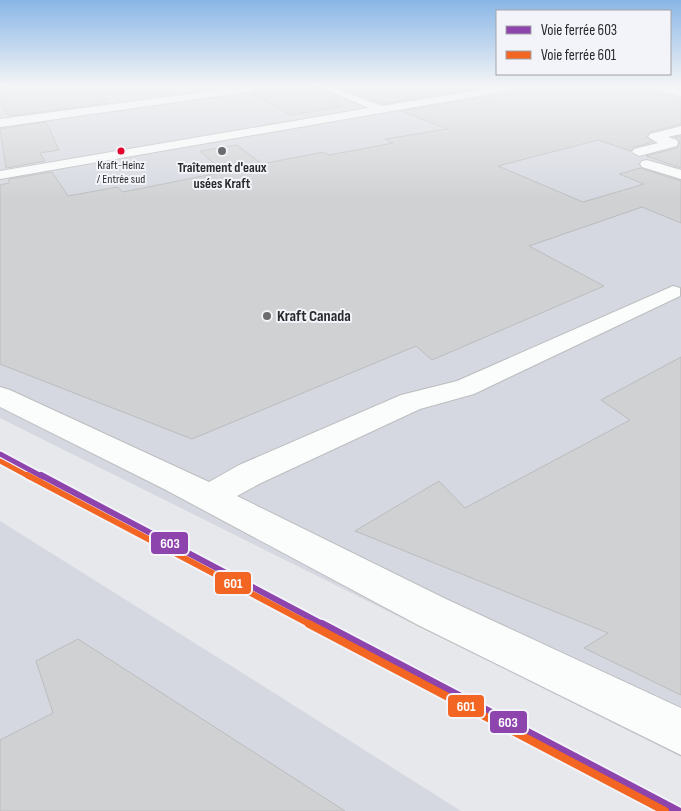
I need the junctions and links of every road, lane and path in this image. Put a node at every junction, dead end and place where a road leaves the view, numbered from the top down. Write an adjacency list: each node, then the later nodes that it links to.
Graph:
1 (293, 125): 3 (street)
2 (681, 130): 4 (street)
3 (0, 175)
4 (681, 175)
5 (676, 291): 7 (street)
6 (0, 396): 7 (street)
7 (212, 499): 8 (street)
8 (681, 732)

